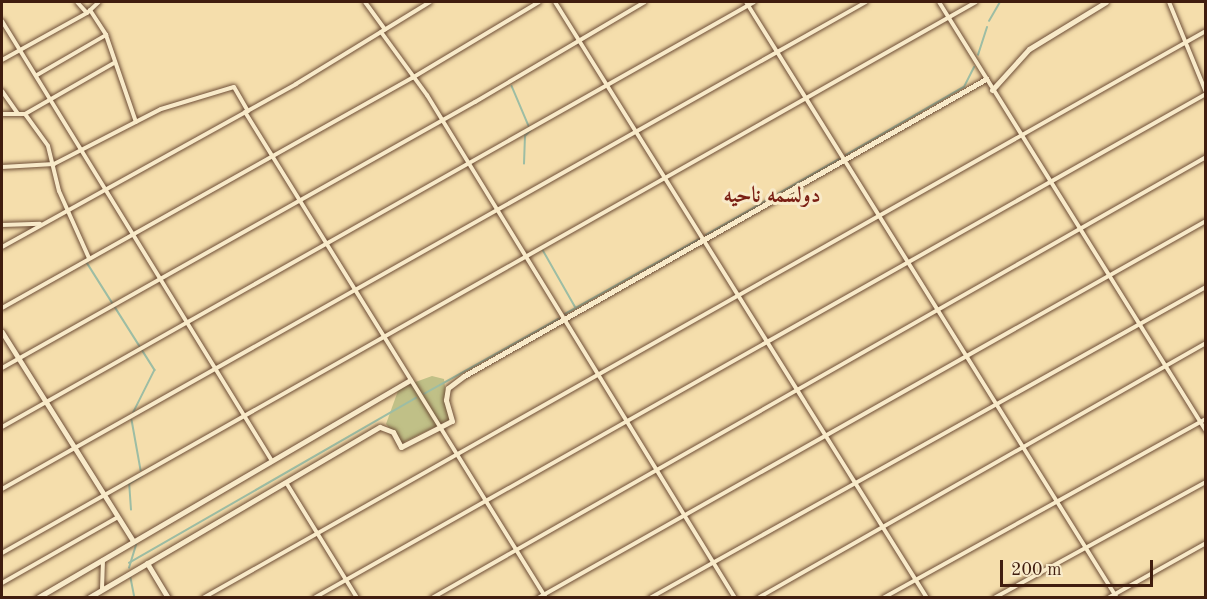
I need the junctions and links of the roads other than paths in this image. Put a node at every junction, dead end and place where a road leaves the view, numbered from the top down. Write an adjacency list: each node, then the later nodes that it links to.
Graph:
1 (77, 2): 15 (street)
2 (99, 2): 15 (street)
3 (365, 2): 18 (street)
4 (430, 2): 18 (street)
5 (539, 2): 28 (street)
6 (555, 2): 21 (street)
7 (645, 2): 21 (street)
8 (754, 2): 14 (street)
9 (866, 2): 24 (street)
10 (939, 2): 16 (street)
11 (976, 2): 16 (street)
12 (1106, 2): 31 (street)
13 (1169, 2): 22 (street)
14 (747, 3): 24 (street); 30 (street)
15 (88, 11): 20 (street); 23 (street)
16 (949, 16): 29 (street); 34 (street)
17 (2, 21): 23 (street)
18 (383, 31): 28 (street); 36 (street)
19 (1206, 31): 22 (street)
20 (106, 35): 26 (street); 27 (street)
21 (579, 39): 30 (street); 40 (street)
22 (1183, 44): 33 (street); 43 (street)
23 (20, 50): 25 (street); 27 (street)
24 (778, 52): 34 (street); 42 (street)
25 (2, 60)
26 (114, 63): 35 (street); 41 (street)
27 (37, 75): 35 (street)
28 (412, 78): 40 (street); 45 (street)
29 (986, 79): 31 (street); 47 (street)
30 (608, 84): 42 (street); 48 (street)
31 (992, 90): 43 (street)
32 (2, 91): 38 (street)
33 (1206, 93): 52 (street)
34 (806, 96): 47 (street); 51 (street)
35 (49, 98): 39 (street); 44 (street)
36 (246, 111): 41 (street); 45 (street); 53 (street)
37 (2, 114): 38 (street)
38 (18, 114): 39 (street)
39 (25, 114): 49 (street)
40 (441, 121): 48 (street); 54 (street)
41 (136, 122): 44 (street)
42 (636, 130): 51 (street); 56 (street)
43 (1022, 135): 52 (street); 57 (street)
44 (81, 152): 49 (street); 53 (street)
45 (272, 156): 54 (street); 62 (street)
46 (1206, 157): 61 (street)
47 (845, 162): 57 (street); 63 (street)
48 (467, 163): 56 (street); 64 (street)
49 (54, 164): 50 (street); 55 (street)
50 (2, 167)
51 (666, 177): 63 (street); 66 (street)
52 (1051, 182): 61 (street); 68 (street)
53 (104, 190): 55 (street); 62 (street)
54 (300, 200): 64 (street); 70 (street)
55 (68, 210): 59 (street); 67 (street)
56 (496, 210): 66 (street); 72 (street)
57 (879, 216): 68 (street); 73 (street)
58 (1206, 221): 69 (street)
59 (42, 224): 60 (street); 65 (street)
60 (2, 225)
61 (1080, 228): 69 (street); 75 (street)
62 (131, 235): 67 (street); 70 (street)
63 (705, 240): 73 (street); 76 (street)
64 (326, 243): 72 (street); 77 (street)
65 (2, 247)
66 (525, 257): 76 (street); 80 (street)
67 (89, 258): 74 (street)
68 (908, 262): 75 (street); 81 (street)
69 (1109, 276): 78 (street); 83 (street)
70 (159, 279): 77 (street); 84 (street)
71 (1206, 287): 78 (street)
72 (355, 290): 80 (street); 87 (street)
73 (739, 295): 81 (street); 88 (street)
74 (2, 308)
75 (938, 310): 83 (street); 90 (street)
76 (564, 320): 88 (street); 98 (street)
77 (186, 323): 87 (street); 91 (street)
78 (1138, 323): 85 (street); 92 (street)
79 (2, 332): 84 (street)
80 (384, 336): 89 (street); 93 (street)
81 (767, 342): 90 (street); 95 (street)
82 (1206, 343): 85 (street)
83 (966, 356): 92 (street); 100 (street)
84 (18, 358): 86 (street); 91 (street)
85 (1165, 366): 96 (street); 101 (street)
86 (2, 368)
87 (215, 369): 93 (street); 102 (street)
88 (598, 374): 95 (street); 103 (street)
89 (410, 380): 98 (street); 104 (street)
90 (797, 390): 100 (street); 105 (street)
91 (45, 402): 97 (street); 102 (street)
92 (996, 403): 101 (street); 106 (street)
93 (244, 416): 104 (street); 110 (street)
94 (1206, 419): 96 (street)
95 (626, 421): 105 (street); 111 (street)
96 (1200, 422): 99 (street); 112 (street)
97 (2, 427)
98 (440, 427): 103 (street); 108 (street)
99 (1206, 431)
100 (825, 435): 106 (street); 113 (street)
101 (1022, 446): 112 (street); 115 (street)
102 (75, 448): 109 (street); 110 (street)
103 (457, 454): 111 (street); 116 (street)
104 (273, 462): 117 (street)
105 (656, 470): 113 (street); 120 (street)
106 (855, 482): 115 (street); 123 (street)
107 (1206, 482): 119 (street)
108 (287, 484): 116 (street); 124 (street)
109 (2, 489)
110 (104, 495): 114 (street); 121 (street)
111 (486, 500): 120 (street); 125 (street)
112 (1057, 502): 119 (street); 126 (street)
113 (684, 515): 123 (street); 129 (street)
114 (118, 517): 117 (street); 127 (street)
115 (882, 526): 126 (street); 141 (street)
116 (318, 533): 125 (street); 134 (street)
117 (133, 542): 122 (street)
118 (1206, 543): 130 (street)
119 (1085, 547): 130 (street); 144 (street)
120 (516, 549): 129 (street); 137 (street)
121 (2, 553)
122 (103, 559): 128 (street); 131 (street)
123 (713, 562): 139 (street); 140 (street)
124 (147, 563): 128 (street); 133 (street)
125 (346, 580): 135 (street); 136 (street)
126 (915, 580): 142 (street); 143 (street)
127 (2, 583)
128 (102, 589): 132 (street)
129 (545, 596): 138 (street)
130 (1116, 596): 145 (street)
131 (37, 597)
132 (88, 597)
133 (168, 597)
134 (203, 597)
135 (314, 597)
136 (357, 597)
137 (432, 597)
138 (538, 597)
139 (650, 597)
140 (735, 597)
141 (758, 597)
142 (883, 597)
143 (927, 597)
144 (994, 597)
145 (1107, 597)

